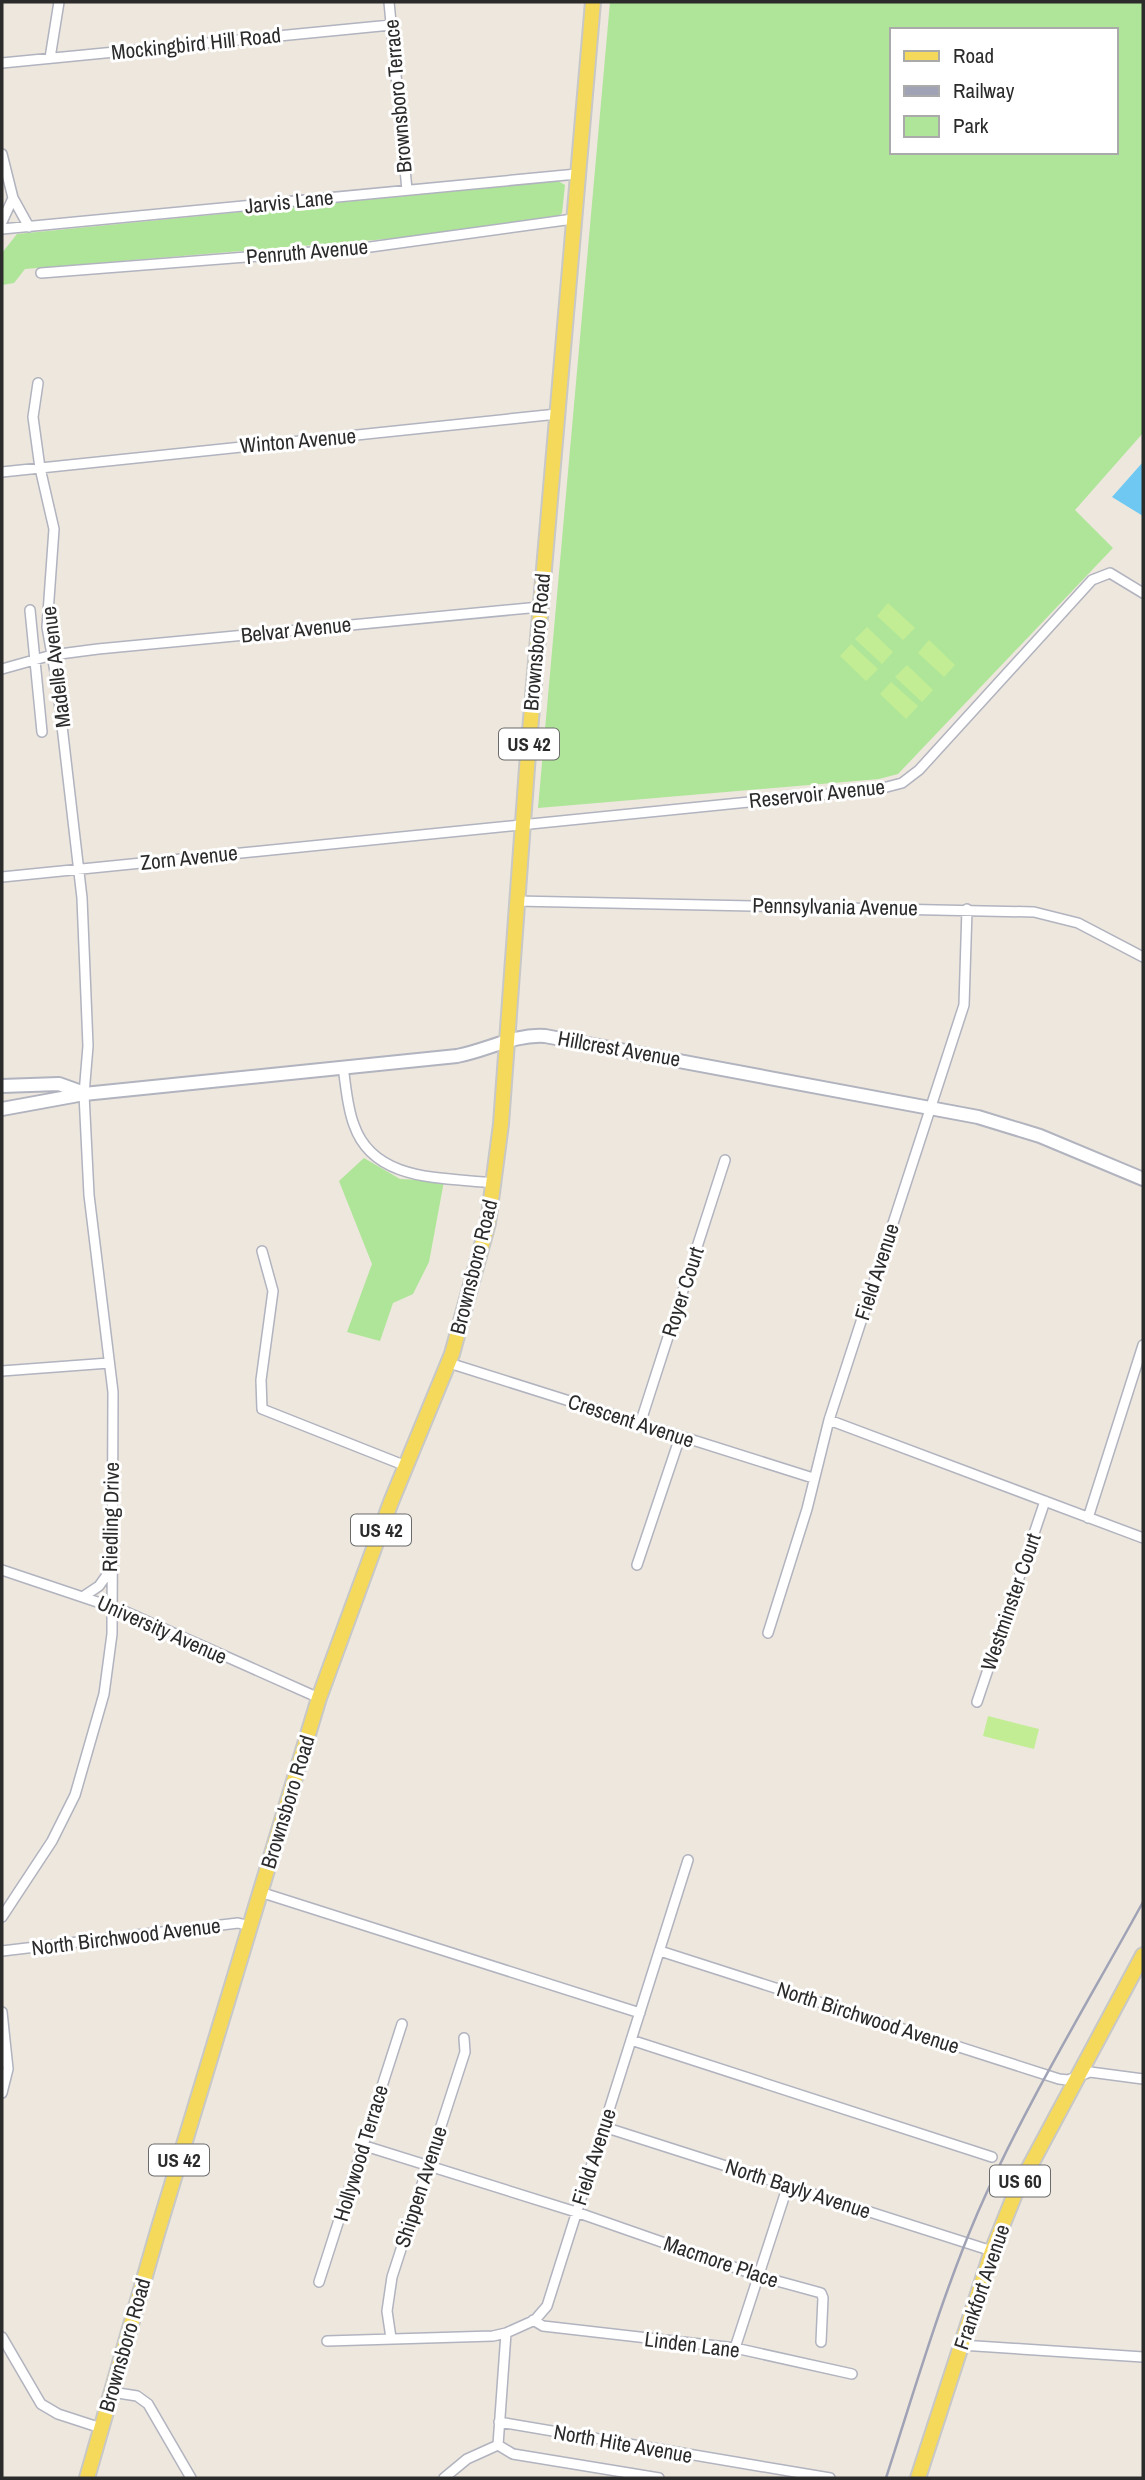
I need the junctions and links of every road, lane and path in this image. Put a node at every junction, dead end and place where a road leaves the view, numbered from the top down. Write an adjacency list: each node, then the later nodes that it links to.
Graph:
1 (59, 2): 5 (street)
2 (389, 2): 4 (street, Brownsboro Terrace)
3 (593, 2): 8 (main road, Brownsboro Road / US 42)
4 (391, 24): 5 (street, Mockingbird Hill Road); 9 (street, Brownsboro Terrace)
5 (50, 58): 6 (street, Mockingbird Hill Road)
6 (2, 63)
7 (2, 154): 10 (street)
8 (577, 174): 9 (street, Jarvis Lane); 11 (main road, Brownsboro Road / US 42)
9 (407, 190): 13 (street, Jarvis Lane)
10 (13, 198): 12 (street); 13 (street)
11 (573, 219): 15 (street, Penruth Avenue); 17 (main road, Brownsboro Road / US 42)
12 (2, 222)
13 (29, 227): 14 (street, Jarvis Lane)
14 (2, 229)
15 (41, 273)
16 (38, 383): 18 (street, Madelle Avenue)
17 (557, 414): 18 (street, Winton Avenue); 21 (main road, Brownsboro Road / US 42)
18 (40, 468): 19 (street, Winton Avenue); 23 (street, Madelle Avenue)
19 (2, 472)
20 (1143, 593): 27 (street, Reservoir Avenue)
21 (540, 607): 23 (street, Belvar Avenue); 27 (main road, Brownsboro Road / US 42)
22 (30, 610): 24 (street)
23 (52, 655): 24 (street, Belvar Avenue); 28 (street, Madelle Avenue)
24 (35, 660): 25 (street, Belvar Avenue); 26 (street)
25 (2, 669)
26 (42, 732)
27 (522, 824): 28 (street, Zorn Avenue); 30 (main road, Brownsboro Road / US 42)
28 (79, 869): 29 (street, Zorn Avenue); 36 (street)
29 (2, 877)
30 (516, 901): 31 (street, Pennsylvania Avenue); 33 (main road, Brownsboro Road / US 42)
31 (967, 909): 32 (street, Pennsylvania Avenue); 37 (street, Field Avenue)
32 (1143, 957)
33 (506, 1041): 34 (main road, Hillcrest Avenue); 37 (main road, Hillcrest Avenue); 41 (main road, Brownsboro Road / US 42)
34 (343, 1067): 36 (main road, Hillcrest Avenue); 41 (street)
35 (2, 1086): 36 (main road)
36 (84, 1094): 38 (main road); 44 (street, Riedling Drive)
37 (930, 1108): 40 (main road, Hillcrest Avenue); 47 (street, Field Avenue)
38 (2, 1109)
39 (725, 1160): 48 (street, Royer Court)
40 (1143, 1179)
41 (494, 1183): 45 (main road, Brownsboro Road / US 42)
42 (262, 1251): 50 (street)
43 (1143, 1345): 53 (street)
44 (109, 1363): 46 (street); 57 (street, Riedling Drive)
45 (449, 1363): 48 (street, Crescent Avenue); 50 (main road, Brownsboro Road / US 42)
46 (2, 1371)
47 (829, 1420): 51 (street, Field Avenue); 52 (street)
48 (640, 1424): 49 (street, Crescent Avenue)
49 (680, 1437): 51 (street, Crescent Avenue); 55 (street)
50 (406, 1466): 61 (main road, Brownsboro Road / US 42)
51 (813, 1478): 60 (street, Field Avenue)
52 (1045, 1501): 53 (street); 62 (street, Westminster Court)
53 (1088, 1518): 54 (street)
54 (1143, 1538)
55 (637, 1565)
56 (2, 1570): 58 (street, University Avenue)
57 (110, 1571): 58 (street); 59 (street, Riedling Drive)
58 (84, 1596): 59 (street, University Avenue)
59 (110, 1606): 61 (street, University Avenue); 65 (street, Riedling Drive)
60 (768, 1633)
61 (319, 1698): 64 (main road, Brownsboro Road / US 42)
62 (977, 1702)
63 (688, 1860): 68 (street, Field Avenue)
64 (260, 1892): 66 (main road, Brownsboro Road / US 42); 71 (street)
65 (2, 1917)
66 (250, 1926): 67 (street, North Birchwood Avenue); 97 (main road, Brownsboro Road / US 42)
67 (2, 1951)
68 (660, 1951): 71 (street, Field Avenue); 75 (street, North Birchwood Avenue)
69 (1143, 1955): 75 (main road, Frankfort Avenue / US 60)
70 (2, 2012): 77 (street)
71 (640, 2013): 74 (street, Field Avenue)
72 (402, 2024): 79 (street, Hollywood Terrace)
73 (464, 2038): 81 (street, Shippen Avenue)
74 (631, 2040): 78 (street, Field Avenue); 80 (street)
75 (1076, 2077): 76 (street, North Birchwood Avenue); 84 (main road, Frankfort Avenue / US 60)
76 (1143, 2079)
77 (2, 2093)
78 (604, 2127): 82 (street, North Bayly Avenue); 83 (street, Field Avenue)
79 (362, 2145): 81 (street); 86 (street, Hollywood Terrace)
80 (992, 2157)
81 (429, 2166): 83 (street); 90 (street, Shippen Avenue)
82 (788, 2185): 84 (street, North Bayly Avenue); 85 (street)
83 (576, 2212): 85 (street, Macmore Place); 87 (street, Field Avenue)
84 (992, 2251): 93 (main road, Frankfort Avenue / US 60)
85 (759, 2277): 92 (street, Macmore Place); 94 (street)
86 (319, 2282)
87 (533, 2320): 88 (street); 94 (street, Linden Lane)
88 (506, 2333): 90 (street); 98 (street)
89 (2, 2337): 99 (street)
90 (391, 2338): 91 (street)
91 (327, 2342)
92 (821, 2342)
93 (961, 2345): 95 (street); 106 (main road, Frankfort Avenue / US 60)
94 (735, 2348): 96 (street, Linden Lane)
95 (1143, 2357)
96 (852, 2374)
97 (112, 2392): 99 (main road, Brownsboro Road / US 42); 102 (street)
98 (499, 2423): 100 (street); 105 (street, North Hite Avenue)
99 (102, 2428): 101 (main road, Brownsboro Road / US 42)
100 (498, 2440): 103 (street); 104 (street, North Hite Avenue)
101 (87, 2478)
102 (191, 2478)
103 (444, 2478)
104 (659, 2478)
105 (830, 2478)
106 (920, 2478)

